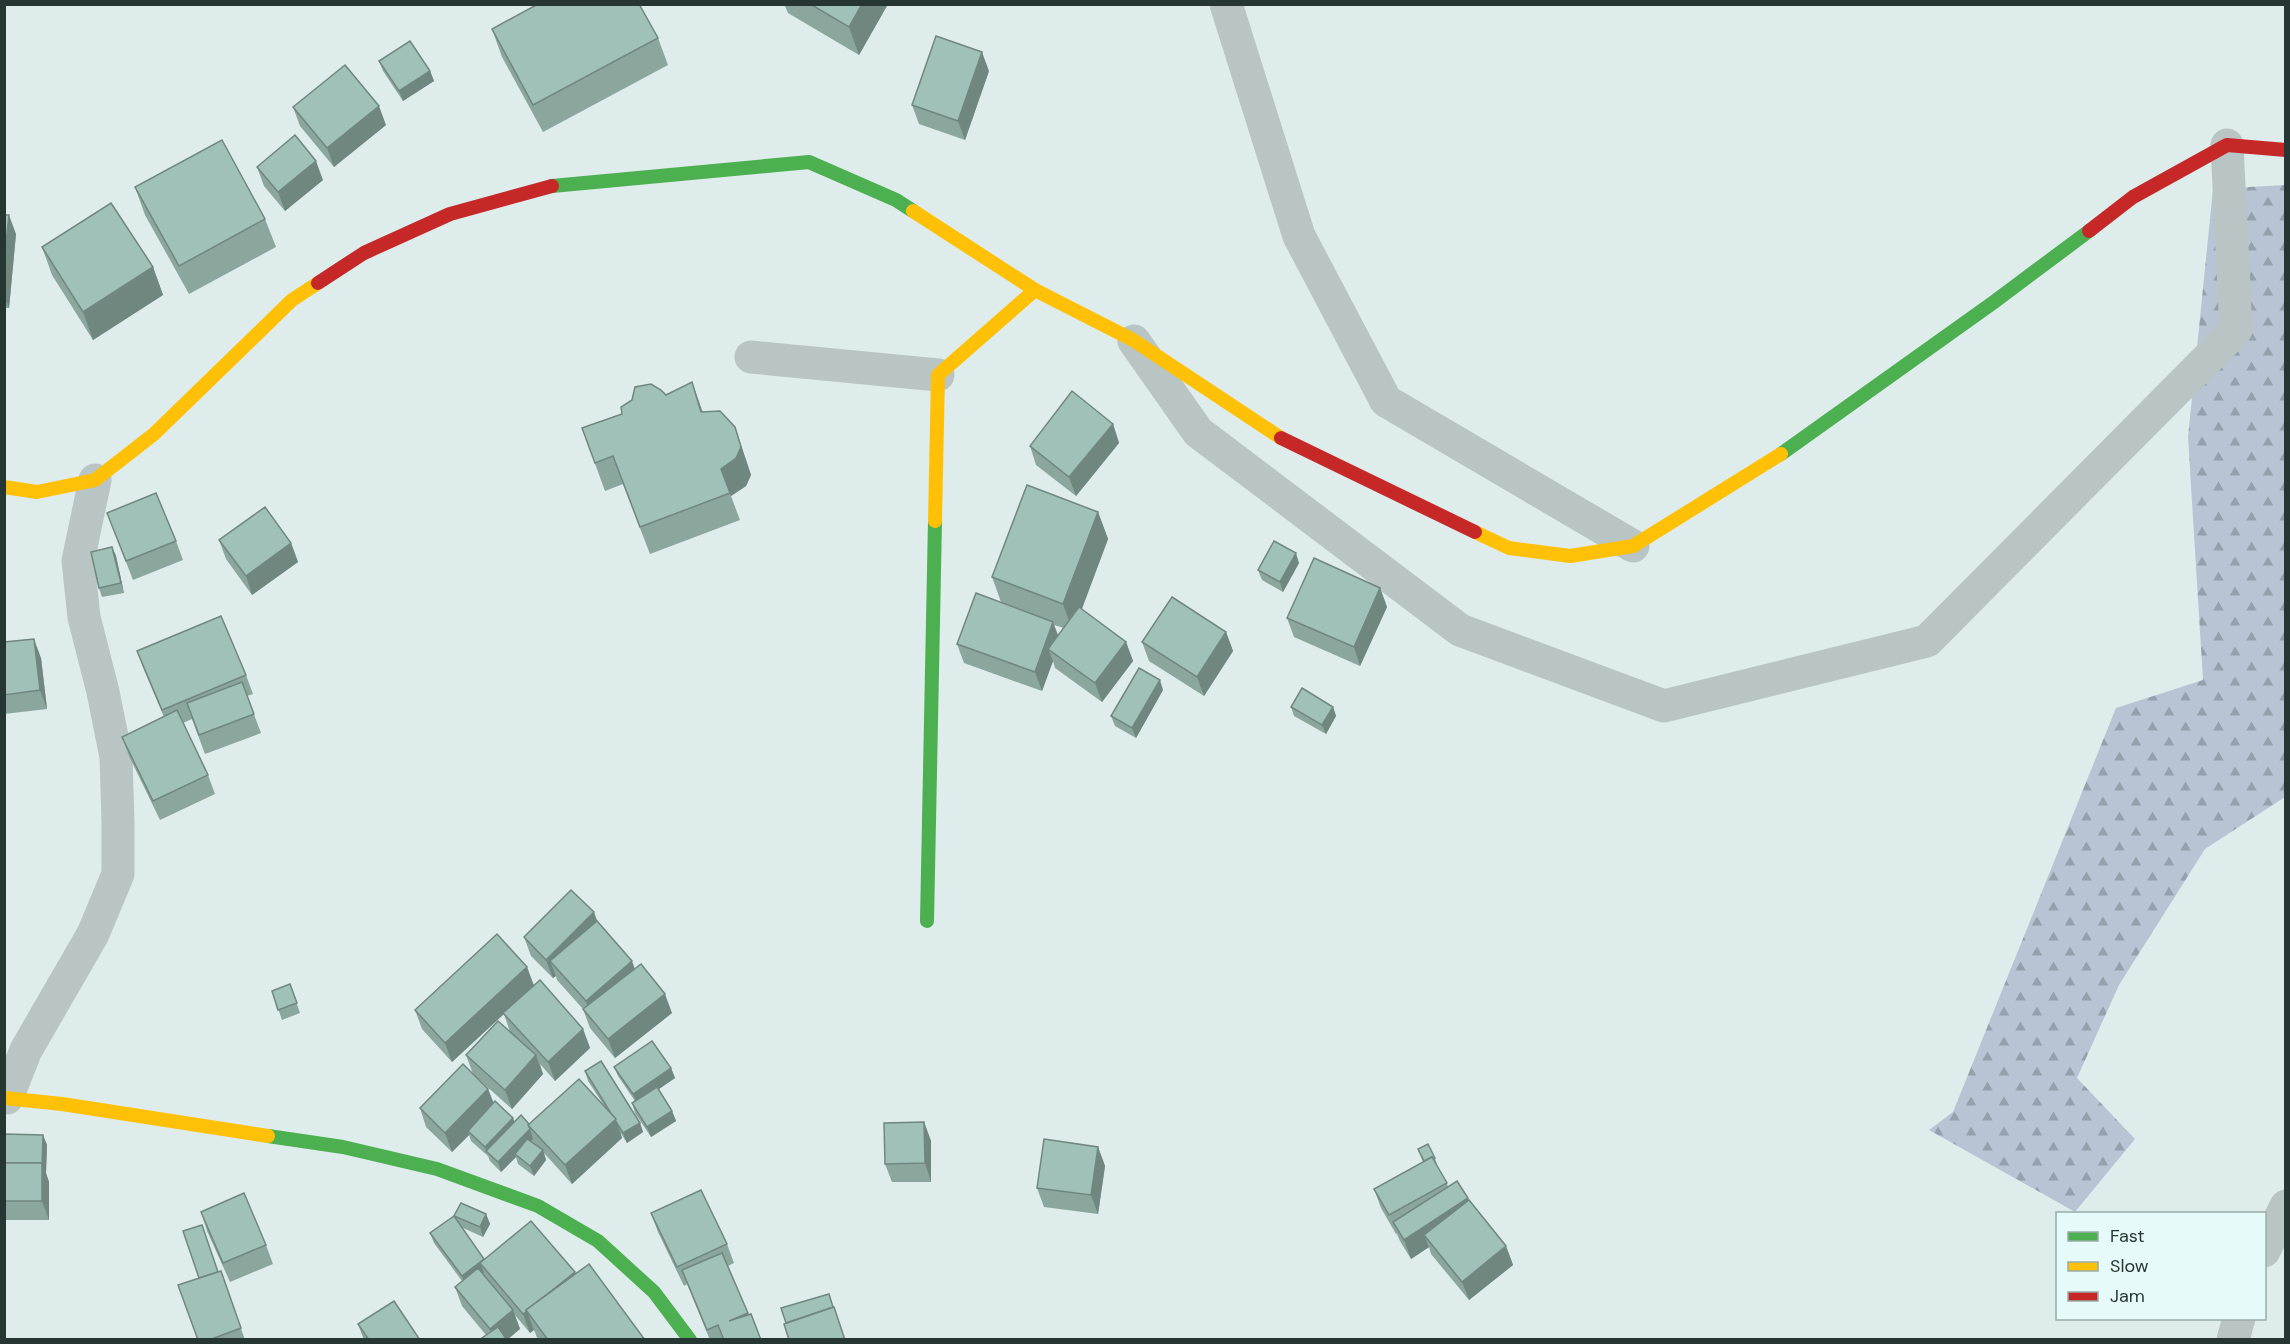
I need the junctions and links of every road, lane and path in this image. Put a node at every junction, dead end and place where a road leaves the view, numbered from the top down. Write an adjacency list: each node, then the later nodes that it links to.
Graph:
1 (1226, 4): 10 (street)
2 (2226, 145): 3 (street); 5 (street); 10 (street)
3 (2286, 150)
4 (1035, 290): 5 (street); 7 (street); 8 (street)
5 (1133, 340): 10 (street)
6 (751, 357): 7 (street)
7 (938, 375): 11 (street)
8 (95, 480): 9 (street); 12 (street)
9 (4, 487)
10 (1634, 546)
11 (927, 921)
12 (6, 1098): 16 (street)
13 (2286, 1206): 14 (street)
14 (2266, 1249)
15 (2238, 1320): 17 (street)
16 (690, 1340)
17 (2233, 1340)

